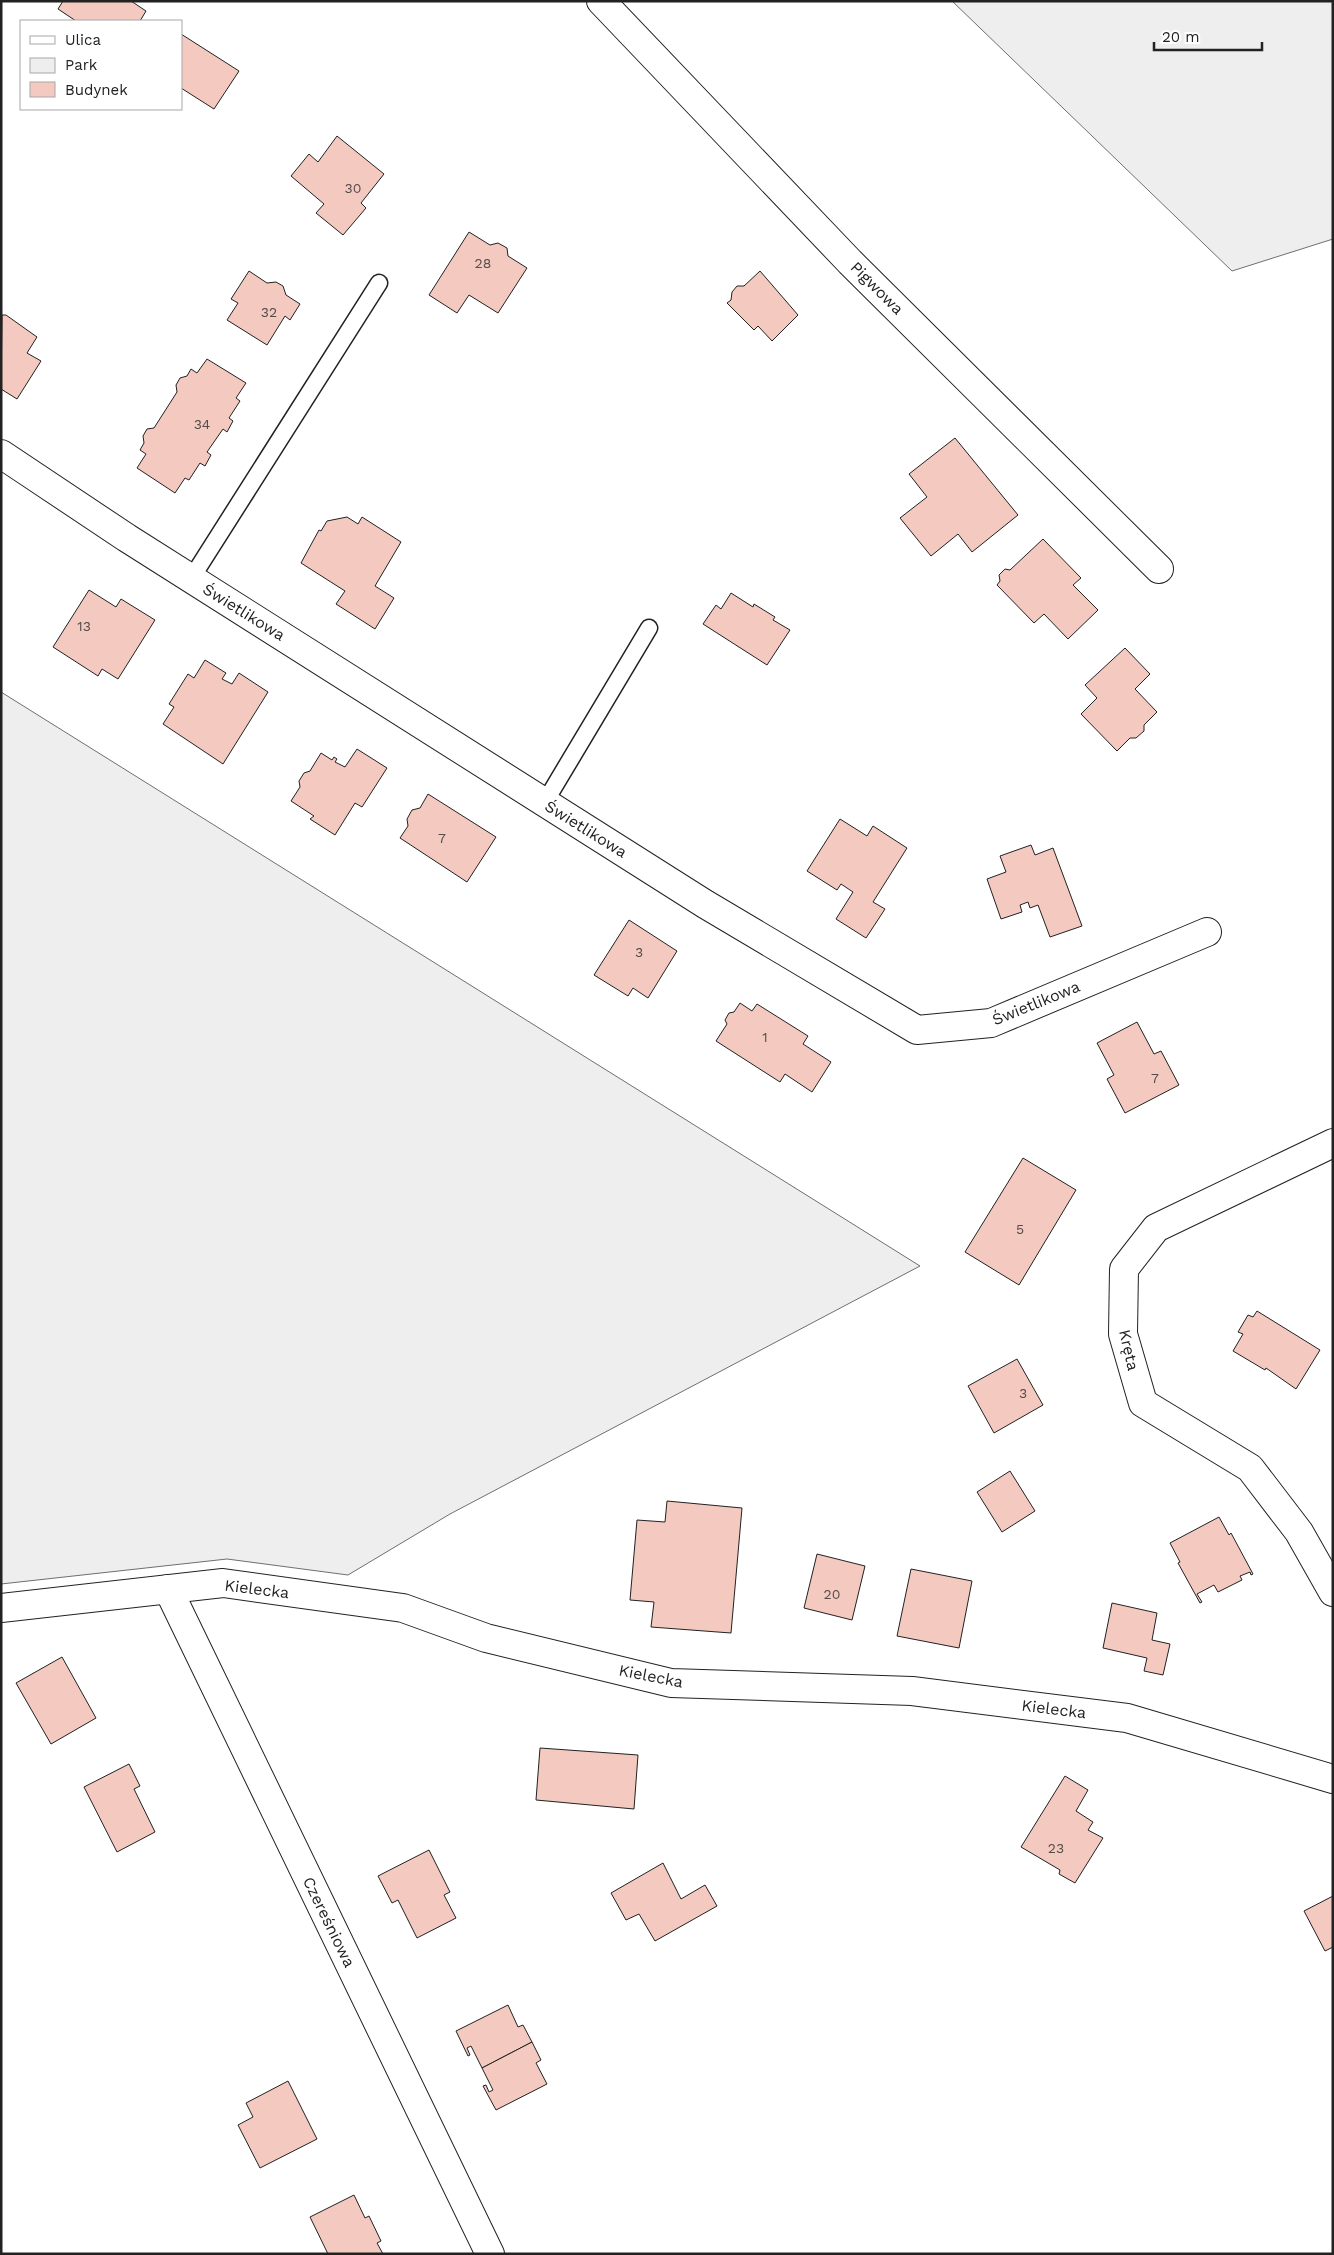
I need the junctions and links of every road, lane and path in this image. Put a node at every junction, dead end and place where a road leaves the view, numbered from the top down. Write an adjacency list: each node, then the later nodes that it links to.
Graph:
1 (601, 1): 4 (street, Pigwowa)
2 (379, 283): 5 (lane)
3 (1, 454): 5 (street, Świetlikowa)
4 (1159, 569)
5 (191, 579): 7 (street, Świetlikowa)
6 (649, 628): 7 (lane)
7 (545, 802): 8 (street, Świetlikowa)
8 (1207, 932)
9 (1333, 1143): 11 (street, Kręta)
10 (168, 1589): 12 (street, Kielecka); 13 (street, Kielecka); 14 (street, Czereśniowa)
11 (1333, 1592)
12 (1, 1608)
13 (1333, 1779)
14 (490, 2254)

